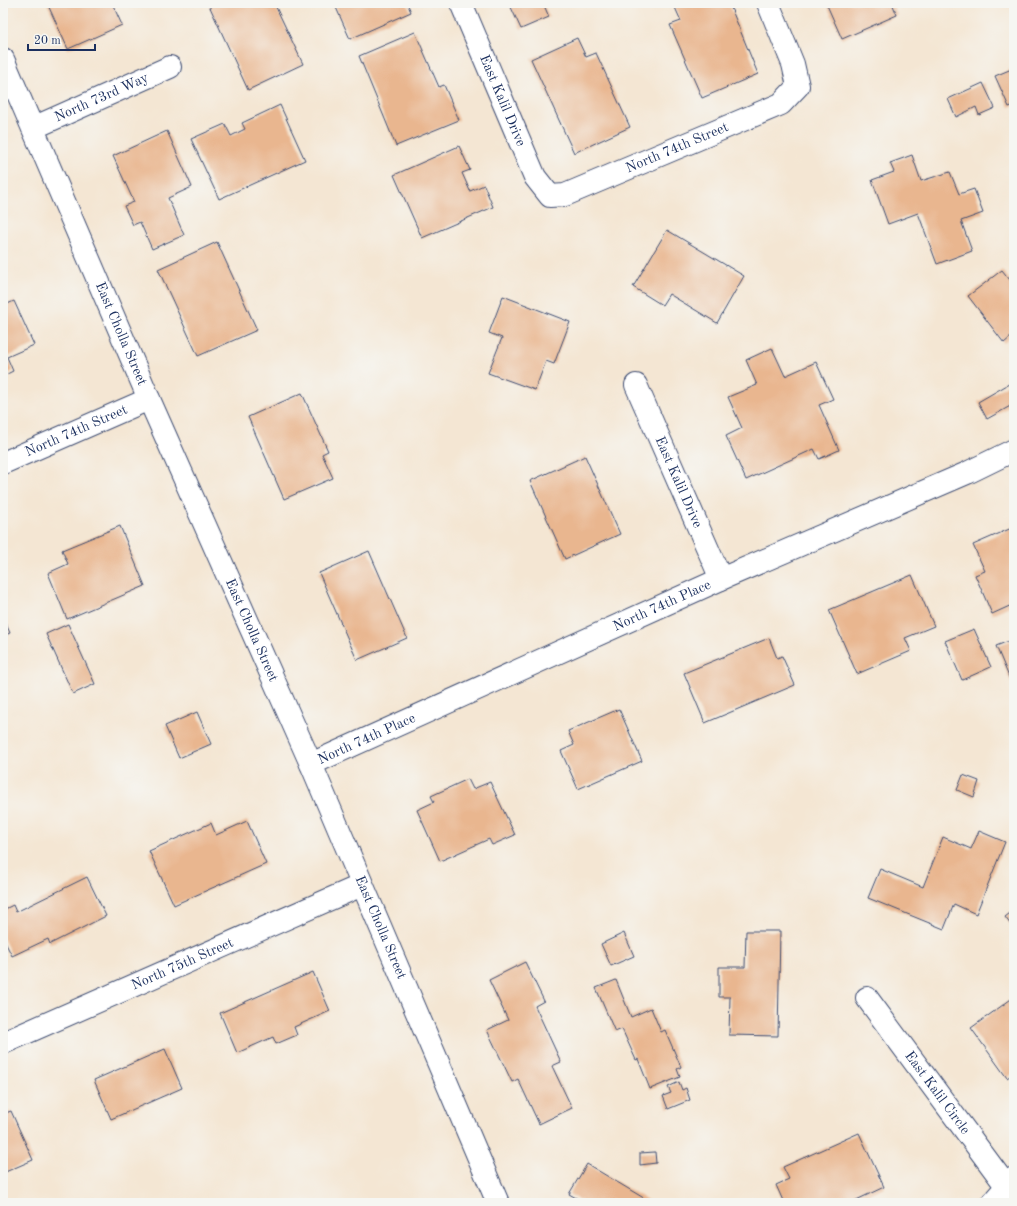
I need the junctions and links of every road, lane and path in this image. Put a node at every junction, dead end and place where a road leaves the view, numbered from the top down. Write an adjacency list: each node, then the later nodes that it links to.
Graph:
1 (461, 3): 6 (street, East Kalil Drive)
2 (768, 3): 6 (street, North 74th Street)
3 (3, 59): 5 (street, East Cholla Street)
4 (170, 67): 5 (street, North 73rd Way)
5 (33, 128): 8 (street, East Cholla Street)
6 (550, 196)
7 (636, 385): 11 (street, East Kalil Drive)
8 (150, 399): 10 (street, North 74th Street); 12 (street, East Cholla Street)
9 (1014, 450): 11 (street, North 74th Place)
10 (3, 463)
11 (721, 579): 12 (street, North 74th Place)
12 (310, 764): 13 (street, East Cholla Street)
13 (362, 885): 15 (street, North 75th Street); 17 (street, East Cholla Street)
14 (867, 998): 16 (street, East Kalil Circle)
15 (3, 1043)
16 (1004, 1189)
17 (498, 1203)

